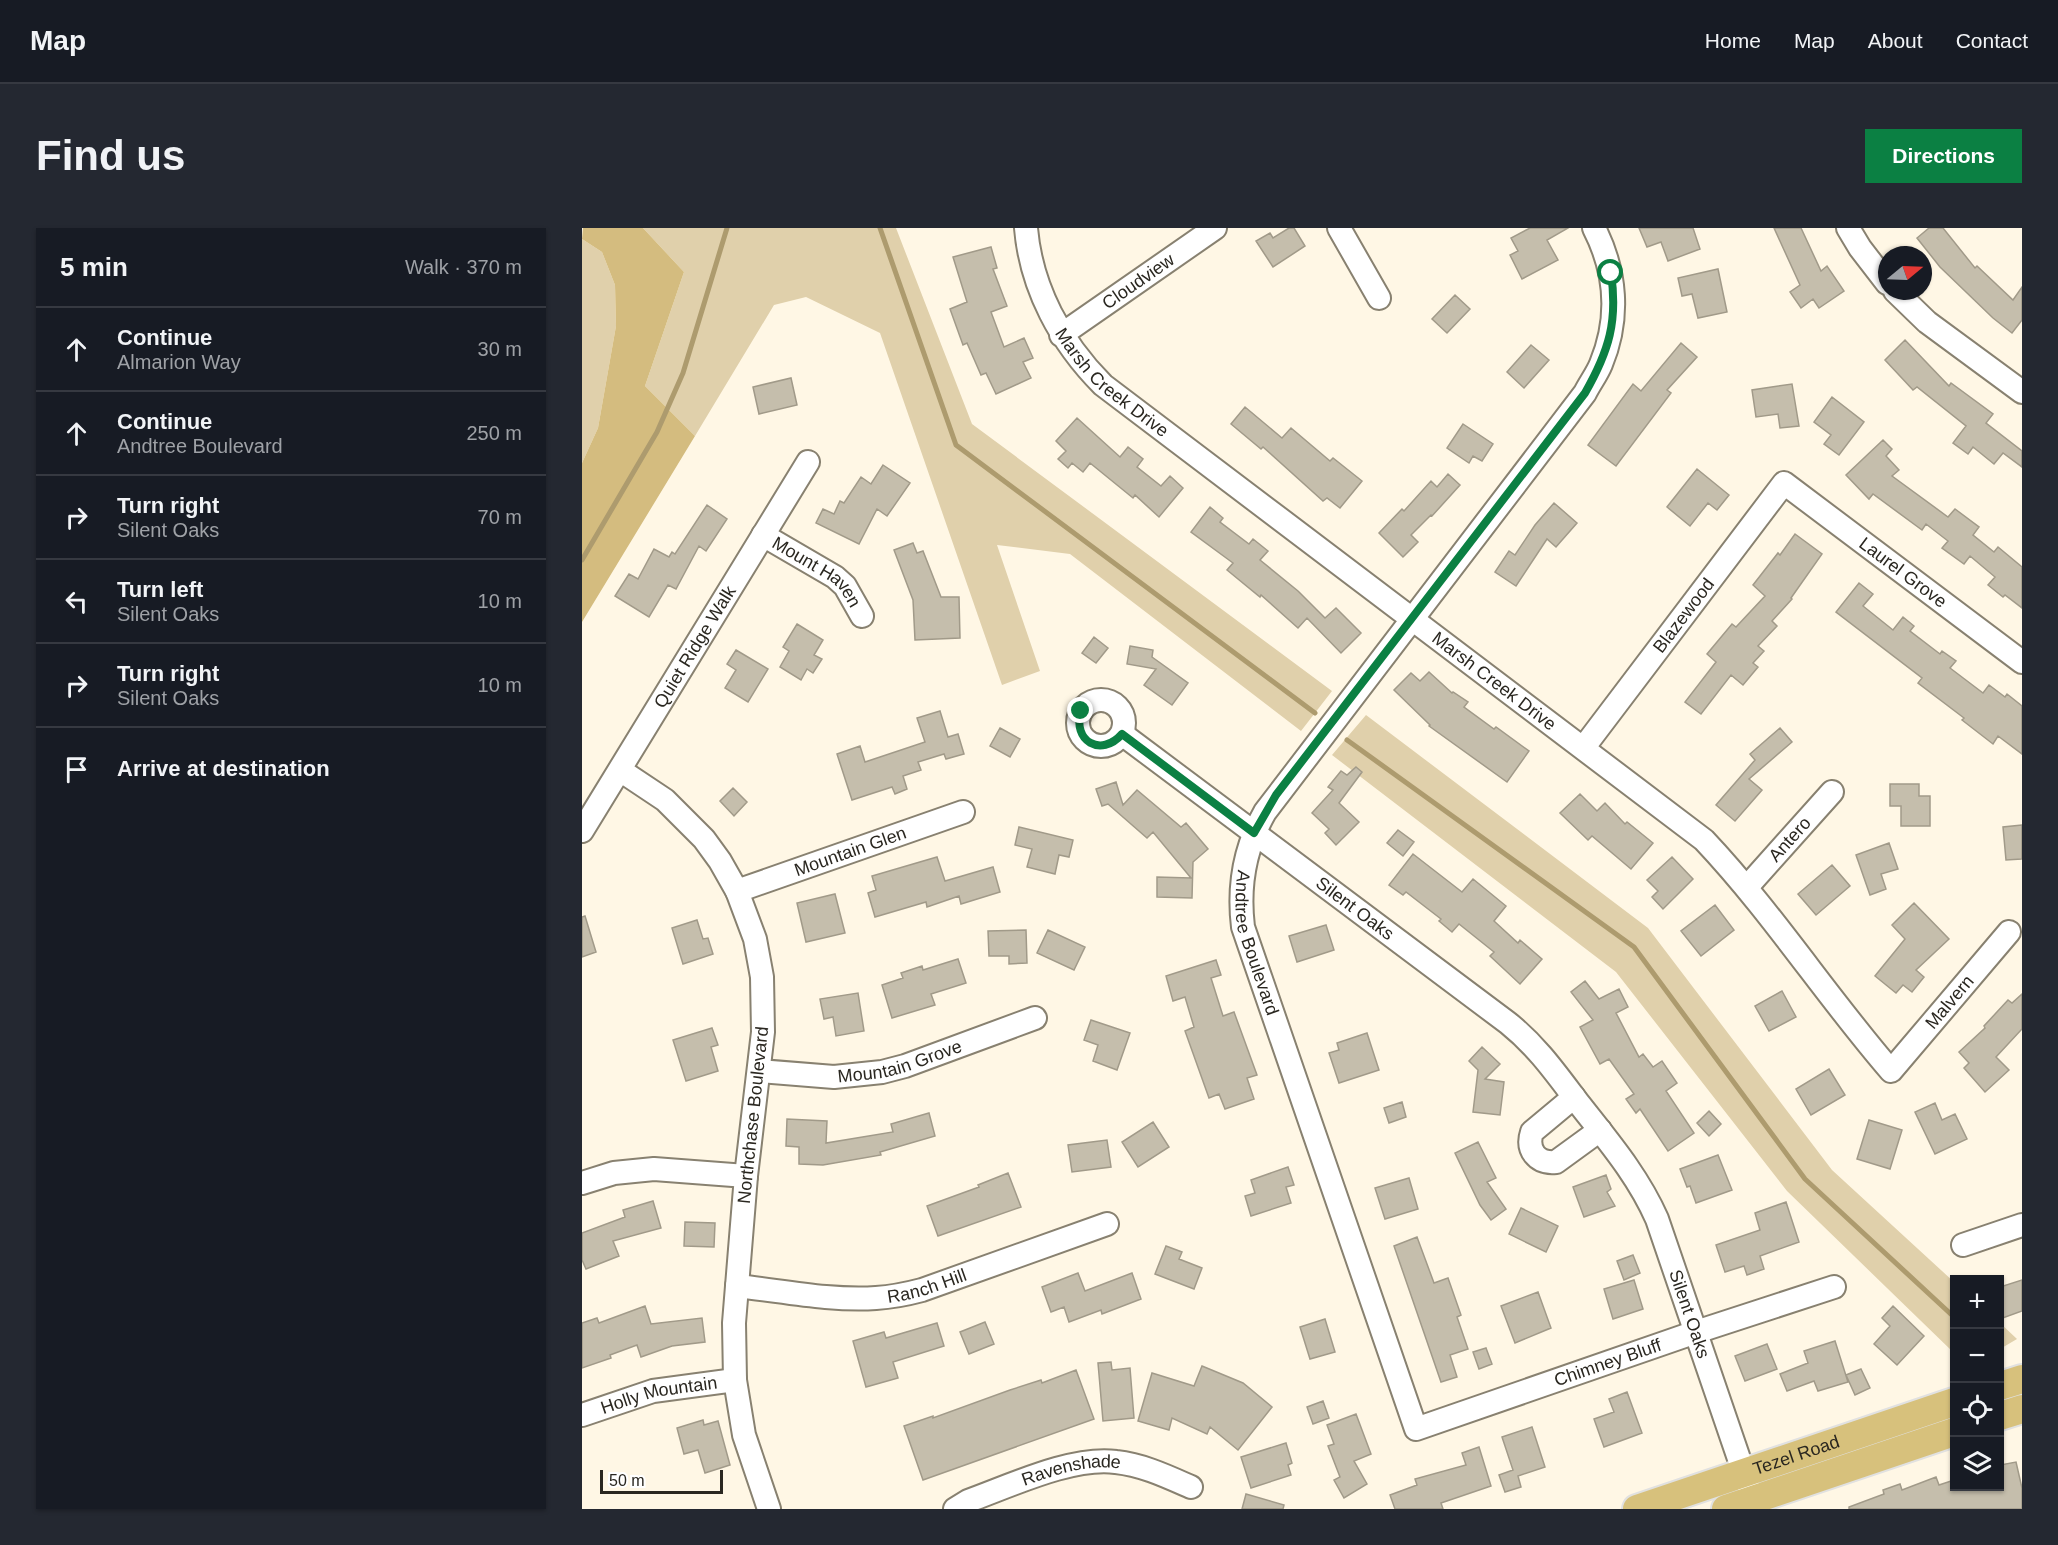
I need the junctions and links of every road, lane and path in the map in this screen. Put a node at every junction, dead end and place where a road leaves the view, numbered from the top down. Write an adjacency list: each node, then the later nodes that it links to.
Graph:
1 (1026, 228): 9 (street, Marsh Creek Drive)
2 (1215, 228): 9 (street, Cloudview)
3 (1339, 228): 7 (street)
4 (1594, 228): 15 (street, Andtree Boulevard)
5 (1848, 228): 6 (street)
6 (1878, 271)
7 (1379, 297)
8 (1904, 300): 10 (street)
9 (1061, 334): 15 (street, Marsh Creek Drive)
10 (2022, 392)
11 (808, 462): 13 (street, Quiet Ridge Walk)
12 (1784, 483): 16 (street, Laurel Grove); 18 (street, Blazewood)
13 (763, 535): 14 (street, Mount Haven); 19 (street, Quiet Ridge Walk)
14 (862, 616)
15 (1413, 619): 18 (street, Marsh Creek Drive); 23 (street, Andtree Boulevard)
16 (2022, 662)
17 (1122, 734): 23 (street, Silent Oaks)
18 (1584, 747): 24 (street, Marsh Creek Drive)
19 (620, 770): 22 (street, Quiet Ridge Walk); 25 (street, Northchase Boulevard)
20 (1832, 792): 24 (street, Antero)
21 (963, 812): 25 (street, Mountain Glen)
22 (582, 831)
23 (1254, 833): 30 (street, Silent Oaks); 47 (street, Andtree Boulevard)
24 (1747, 887): 29 (street, Marsh Creek Drive)
25 (737, 891): 28 (street, Northchase Boulevard)
26 (2009, 932): 29 (street, Malvern)
27 (1035, 1018): 28 (street, Mountain Grove)
28 (760, 1071): 32 (street, Northchase Boulevard)
29 (1891, 1071)
30 (1574, 1097): 31 (street, Silent Oaks); 31 (street)
31 (1600, 1130): 39 (street, Silent Oaks)
32 (746, 1176): 33 (street); 37 (street, Northchase Boulevard)
33 (582, 1183)
34 (1107, 1224): 37 (street, Ranch Hill)
35 (2022, 1225): 36 (street)
36 (1963, 1245)
37 (737, 1286): 41 (street, Northchase Boulevard)
38 (1834, 1287): 39 (street, Chimney Bluff)
39 (1696, 1332): 47 (street, Chimney Bluff); 49 (street, Silent Oaks)
40 (2022, 1379): 42 (main road)
41 (735, 1380): 45 (street, Holly Mountain); 52 (street, Northchase Boulevard)
42 (2004, 1385)
43 (1950, 1403): 49 (main road, Tezel Road)
44 (2022, 1409): 46 (main road)
45 (582, 1415)
46 (2004, 1415)
47 (1416, 1429)
48 (1950, 1433): 51 (main road, Tezel Road)
49 (1744, 1473): 51 (street, Silent Oaks); 54 (main road, Tezel Road)
50 (1191, 1487): 53 (street, Ravenshade)
51 (1755, 1505): 55 (main road, Tezel Road)
52 (769, 1509)
53 (955, 1509)
54 (1637, 1509)
55 (1726, 1509)

